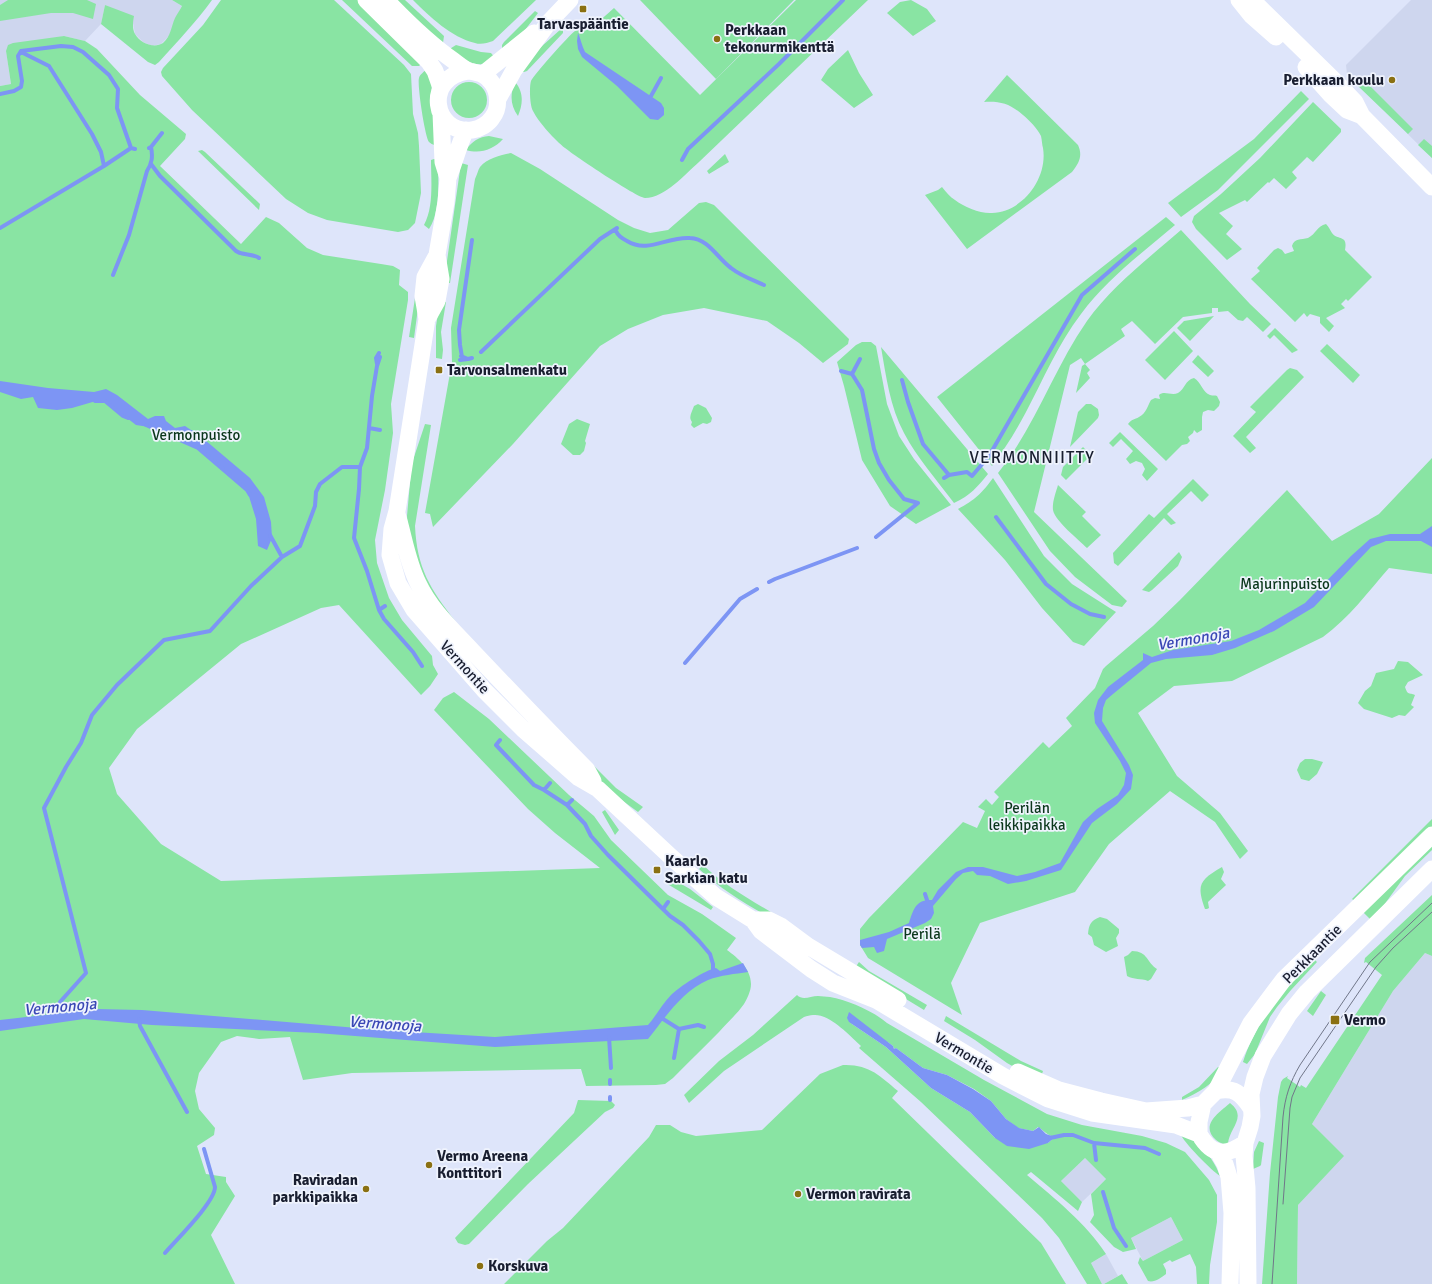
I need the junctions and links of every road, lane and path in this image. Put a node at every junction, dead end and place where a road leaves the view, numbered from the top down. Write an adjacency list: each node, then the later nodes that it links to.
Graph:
1 (366, 0): 8 (main road)
2 (386, 0): 7 (main road)
3 (570, 0): 6 (main road)
4 (1239, 0): 11 (main road)
5 (1252, 0): 11 (main road)
6 (549, 22): 7 (main road); 9 (main road)
7 (475, 72): 8 (main road); 9 (main road)
8 (441, 88): 10 (main road)
9 (498, 99): 12 (main road)
10 (441, 113): 12 (main road); 13 (main road, Vermontie)
11 (1362, 116): 14 (main road)
12 (466, 130): 13 (main road, Vermontie)
13 (448, 178): 17 (main road, Vermontie)
14 (1432, 187)
15 (1432, 835): 18 (main road, Perkkaantie)
16 (1432, 869): 20 (main road, Perkkaantie)
17 (754, 920): 19 (main road, Vermontie); 21 (main road, Vermontie)
18 (1216, 1091): 19 (main road); 20 (main road)
19 (1203, 1104): 21 (main road)
20 (1251, 1108): 22 (main road)
21 (1199, 1134): 23 (main road)
22 (1245, 1143): 23 (main road); 25 (main road)
23 (1218, 1152): 24 (main road)
24 (1230, 1284)
25 (1248, 1284)

